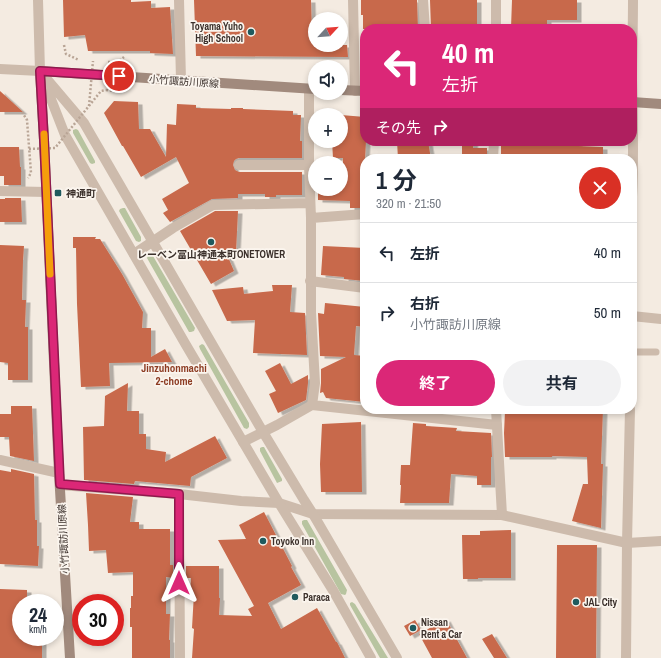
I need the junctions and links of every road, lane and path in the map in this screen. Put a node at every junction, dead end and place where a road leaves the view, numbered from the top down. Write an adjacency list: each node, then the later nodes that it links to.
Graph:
1 (38, 0): 16 (street)
2 (179, 0): 17 (street)
3 (353, 0): 21 (street)
4 (423, 0): 7 (street)
5 (496, 0): 8 (street)
6 (633, 0): 9 (street)
7 (424, 24)
8 (496, 24)
9 (633, 24)
10 (64, 45): 12 (path)
11 (124, 57): 14 (path)
12 (78, 60)
13 (93, 61): 25 (path, bridge)
14 (118, 62)
15 (0, 69): 16 (street)
16 (40, 71): 17 (main road, 小竹諏訪川原線); 33 (main road, 小竹諏訪川原線); 38 (street); 39 (street)
17 (182, 80): 18 (main road, 小竹諏訪川原線)
18 (308, 89)
19 (348, 90): 21 (main road)
20 (115, 91): 25 (path, bridge)
21 (360, 91)
22 (312, 100): 28 (street)
23 (637, 102): 24 (main road)
24 (661, 104)
25 (88, 107): 27 (path, bridge)
26 (22, 112): 27 (path)
27 (29, 149): 31 (path)
28 (309, 156)
29 (239, 165): 30 (street)
30 (308, 165)
31 (28, 178)
32 (0, 191): 33 (street)
33 (46, 192): 55 (main road, 小竹諏訪川原線)
34 (310, 196): 35 (street)
35 (310, 203): 37 (street); 38 (street)
36 (360, 214): 37 (street)
37 (311, 218): 40 (street)
38 (153, 242): 39 (street); 52 (street)
39 (134, 254): 53 (street)
40 (310, 281): 41 (street); 46 (street)
41 (360, 287)
42 (637, 317): 43 (street)
43 (661, 319)
44 (637, 352): 45 (lane)
45 (656, 352)
46 (312, 405): 47 (street); 52 (street)
47 (360, 410)
48 (395, 414): 51 (street)
49 (496, 414): 51 (street)
50 (630, 414): 62 (street)
51 (497, 425): 60 (street)
52 (263, 432): 53 (street); 59 (street)
53 (244, 442): 58 (street)
54 (0, 460): 55 (street)
55 (59, 473): 56 (main road, 小竹諏訪川原線)
56 (60, 484): 57 (street); 63 (main road, 小竹諏訪川原線)
57 (179, 494): 58 (street); 64 (street)
58 (279, 503): 59 (street); 65 (street)
59 (313, 514): 60 (street); 66 (street)
60 (502, 515): 62 (street)
61 (661, 541): 62 (street)
62 (627, 543): 67 (street)
63 (70, 658)
64 (180, 658)
65 (371, 658)
66 (397, 658)
67 (626, 658)

